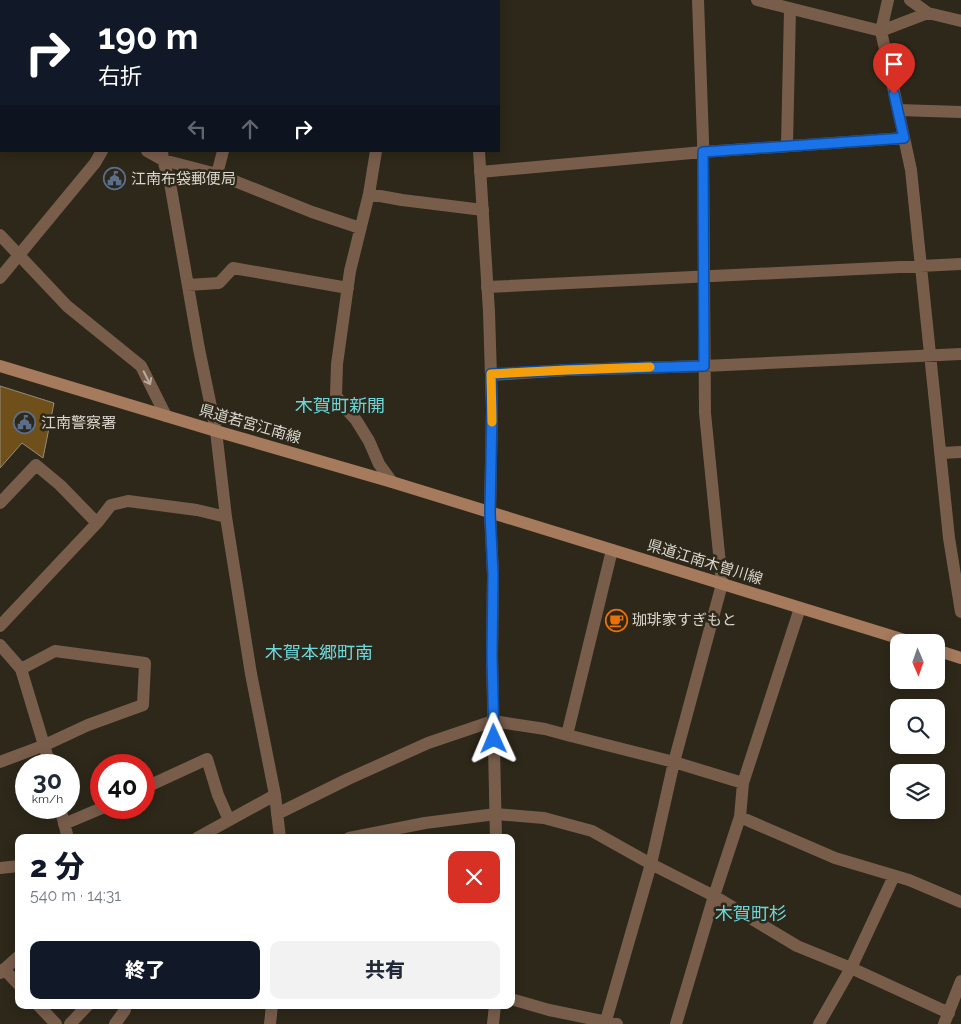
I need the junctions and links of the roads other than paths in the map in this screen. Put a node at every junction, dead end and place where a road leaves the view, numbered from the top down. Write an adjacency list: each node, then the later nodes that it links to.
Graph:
1 (698, 0): 17 (street)
2 (757, 0): 5 (street)
3 (888, 0): 8 (street)
4 (910, 0): 6 (street)
5 (790, 9): 8 (street); 12 (street)
6 (928, 13): 7 (street); 8 (street)
7 (961, 21)
8 (880, 31): 9 (street)
9 (898, 110): 10 (street); 11 (street)
10 (961, 112)
11 (904, 138): 12 (street); 27 (street)
12 (787, 146): 17 (street)
13 (101, 152): 25 (street)
14 (223, 152): 20 (street)
15 (376, 152): 21 (street)
16 (479, 152): 19 (street)
17 (703, 152): 19 (street); 28 (street)
18 (162, 156): 20 (street); 30 (street)
19 (480, 172): 22 (street)
20 (217, 174): 23 (street)
21 (369, 194): 22 (street); 23 (street)
22 (483, 210): 31 (street)
23 (360, 228): 32 (street)
24 (0, 235): 25 (street)
25 (20, 254): 29 (street); 38 (street, one-way to 38)
26 (961, 264): 27 (street)
27 (922, 265): 28 (street); 34 (street)
28 (703, 277): 31 (street); 36 (street)
29 (0, 278)
30 (188, 285): 32 (street); 39 (street)
31 (487, 286): 37 (street)
32 (348, 288): 42 (street)
33 (961, 354): 34 (street)
34 (930, 355): 36 (street); 41 (street)
35 (0, 366): 38 (main road, 県道若宮江南線)
36 (704, 366): 37 (street); 49 (street)
37 (491, 374): 44 (street)
38 (166, 416): 39 (main road, 県道若宮江南線)
39 (216, 432): 42 (main road, 県道若宮江南線); 45 (street)
40 (961, 452): 41 (street)
41 (941, 453): 47 (street)
42 (392, 482): 44 (main road, 県道若宮江南線)
43 (0, 503): 46 (street)
44 (490, 513): 48 (main road, 県道江南木曽川線); 58 (street)
45 (226, 517): 46 (street); 66 (street)
46 (97, 523): 52 (street)
47 (955, 538): 51 (street)
48 (612, 550): 49 (main road, 県道江南木曽川線); 59 (street)
49 (722, 584): 50 (main road, 県道江南木曽川線); 63 (street)
50 (800, 608): 53 (main road, 県道江南木曽川線); 65 (street)
51 (961, 612)
52 (0, 626)
53 (890, 636)
54 (0, 645): 57 (street)
55 (945, 653): 56 (main road)
56 (961, 658)
57 (21, 669): 60 (street); 60 (street)
58 (494, 721): 59 (street); 68 (street); 69 (street)
59 (567, 734): 63 (street)
60 (45, 745): 61 (street); 62 (street)
61 (47, 754)
62 (0, 762)
63 (674, 762): 65 (street); 79 (street)
64 (155, 783): 72 (street)
65 (743, 784): 70 (street)
66 (275, 795): 68 (street); 72 (street)
67 (90, 813): 73 (street)
68 (277, 814): 76 (street)
69 (496, 814): 77 (street); 78 (street); 79 (street)
70 (740, 817): 82 (street); 83 (street)
71 (63, 819): 73 (street)
72 (229, 820): 75 (street)
73 (64, 824): 74 (street)
74 (67, 834)
75 (203, 834)
76 (277, 834)
77 (369, 834)
78 (496, 834)
79 (651, 864): 83 (street); 97 (street)
80 (15, 866): 81 (street)
81 (0, 868)
82 (894, 876): 84 (street); 87 (street)
83 (714, 896): 87 (street); 103 (street)
84 (961, 902)
85 (15, 958): 86 (street)
86 (3, 966): 88 (street)
87 (851, 968): 96 (street); 104 (street)
88 (15, 980)
89 (961, 981): 96 (street)
90 (515, 1000): 97 (street)
91 (42, 1009): 98 (street)
92 (84, 1009): 99 (street)
93 (272, 1009): 101 (street)
94 (495, 1009): 102 (street)
95 (125, 1010): 100 (street)
96 (946, 1019)
97 (609, 1023)
98 (56, 1024)
99 (70, 1024)
100 (115, 1024)
101 (270, 1024)
102 (493, 1024)
103 (676, 1024)
104 (819, 1024)

